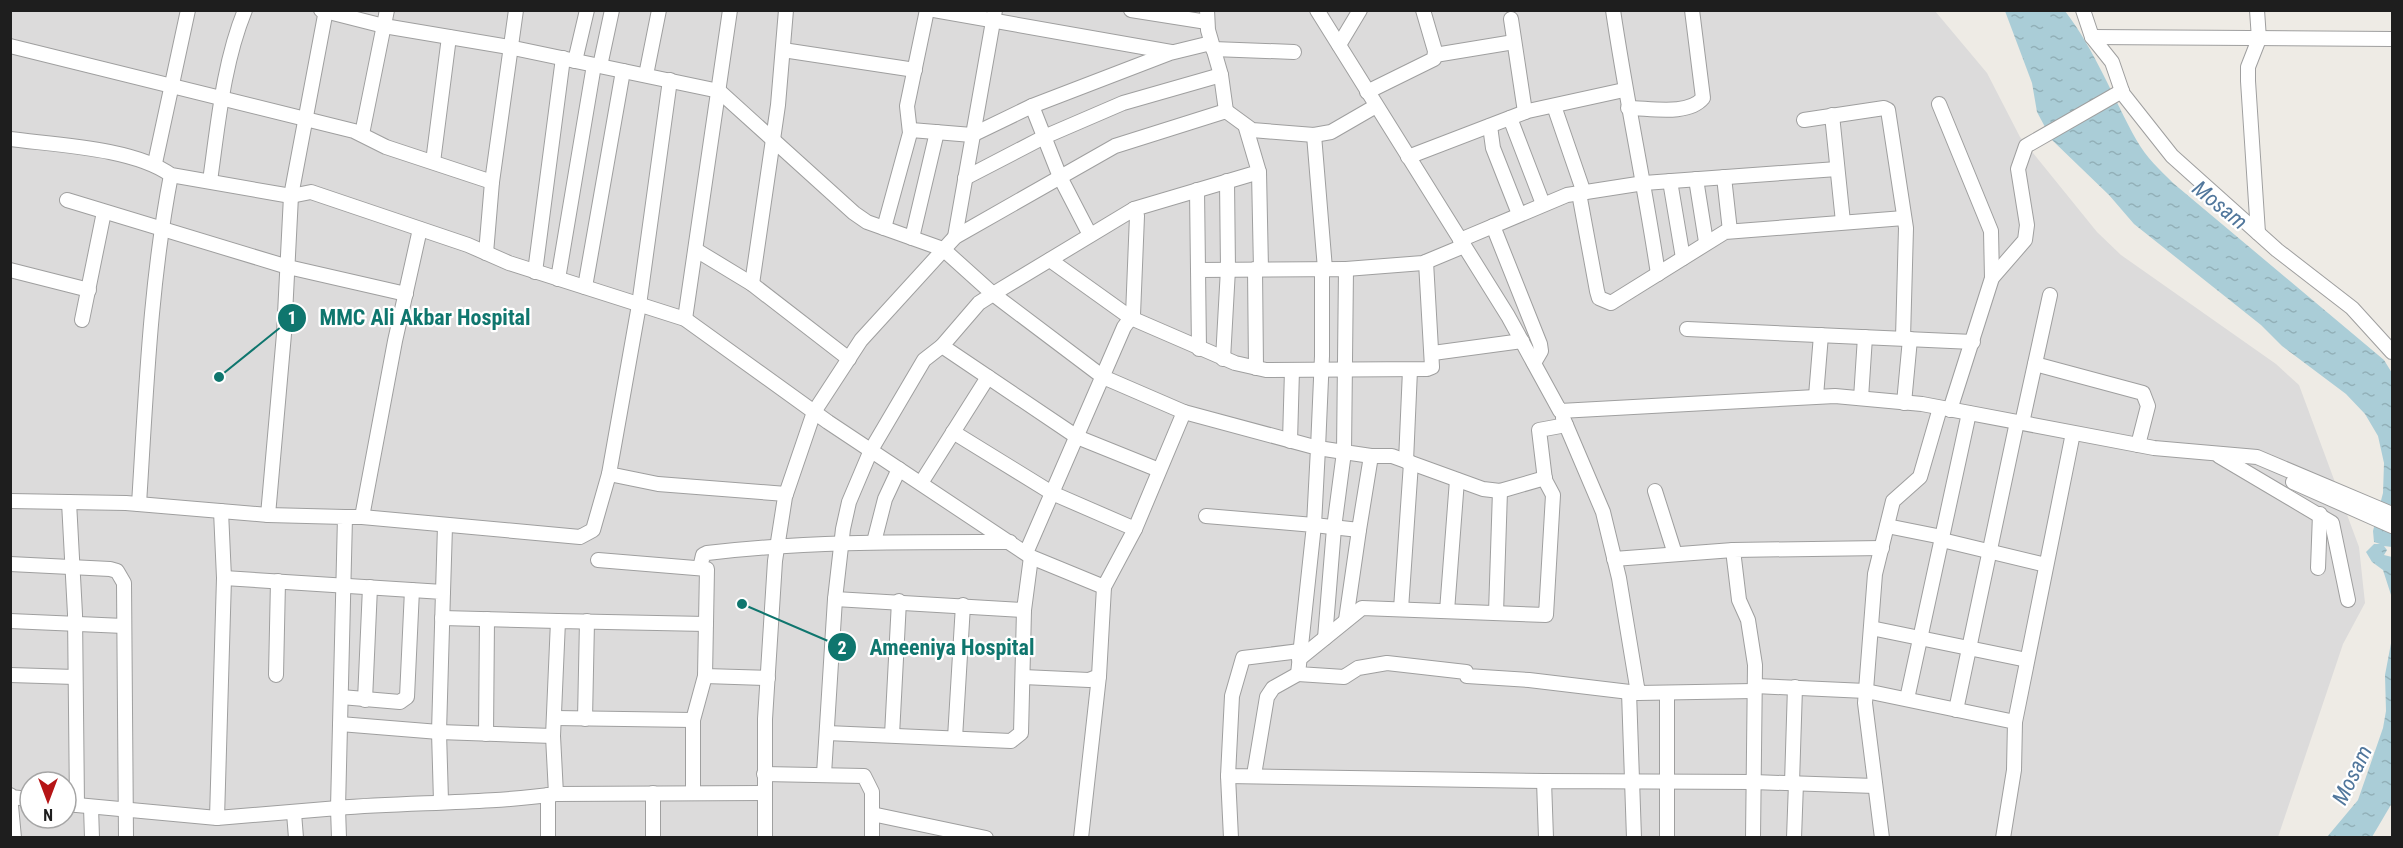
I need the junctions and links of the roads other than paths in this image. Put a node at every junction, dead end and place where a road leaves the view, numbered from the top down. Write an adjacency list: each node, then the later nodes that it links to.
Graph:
1 (188, 10): 45 (street)
2 (245, 10): 50 (street)
3 (387, 10): 24 (street)
4 (516, 10): 33 (street)
5 (587, 10): 38 (street)
6 (612, 10): 39 (street)
7 (659, 10): 42 (street)
8 (730, 10): 47 (street)
9 (786, 10): 34 (street)
10 (927, 10): 40 (street)
11 (934, 10): 21 (street)
12 (1131, 10): 22 (street)
13 (1317, 10): 30 (street)
14 (1360, 10): 30 (street)
15 (1423, 10): 37 (street)
16 (1613, 10): 46 (street)
17 (1692, 10): 55 (street)
18 (2083, 10): 26 (street)
19 (2257, 10): 27 (street)
20 (324, 12): 24 (street); 60 (street)
21 (994, 15): 35 (street); 67 (street)
22 (1207, 16): 32 (street)
23 (1511, 19): 29 (street)
24 (384, 26): 25 (street); 66 (street)
25 (449, 37): 33 (street); 73 (street)
26 (2092, 37): 27 (street); 49 (street)
27 (2259, 39): 28 (street); 102 (street)
28 (2392, 39)
29 (1514, 42): 37 (street); 57 (street)
30 (1339, 45): 48 (street)
31 (10, 46): 45 (street)
32 (1212, 46): 35 (street); 36 (street); 43 (street)
33 (509, 47): 38 (street); 85 (street)
34 (783, 50): 40 (street); 71 (street)
35 (1172, 52): 52 (street)
36 (1294, 52)
37 (1435, 55): 48 (street)
38 (569, 60): 39 (street); 121 (street)
39 (597, 65): 41 (street); 124 (street)
40 (915, 70): 64 (street)
41 (623, 71): 42 (street); 126 (street)
42 (646, 75): 44 (street)
43 (1221, 75): 56 (street); 69 (street)
44 (670, 80): 47 (street); 131 (street)
45 (170, 85): 50 (street); 74 (street)
46 (1624, 90): 54 (street); 55 (street)
47 (719, 91): 71 (street); 109 (street)
48 (1367, 92): 53 (street)
49 (2118, 93): 102 (street); 123 (street)
50 (222, 98): 60 (street); 82 (street)
51 (1940, 104): 123 (street)
52 (1032, 106): 67 (street); 69 (street)
53 (1376, 106): 68 (street); 72 (street)
54 (1554, 106): 57 (street); 88 (street)
55 (1628, 108): 86 (street)
56 (1226, 111): 63 (street); 78 (street)
57 (1524, 112): 59 (street)
58 (1832, 115): 61 (street); 75 (street); 95 (street)
59 (1510, 118): 62 (street); 91 (street)
60 (306, 119): 66 (street); 89 (street)
61 (1804, 120)
62 (1490, 126): 72 (street); 94 (street)
63 (1246, 128): 68 (street); 76 (street)
64 (911, 130): 65 (street); 98 (street)
65 (937, 132): 67 (street); 105 (street)
66 (362, 134): 73 (street)
67 (972, 135): 80 (street)
68 (1314, 135): 117 (street)
69 (1044, 137): 78 (street); 80 (street)
70 (10, 139): 74 (street)
71 (774, 141): 98 (street); 125 (street)
72 (1408, 157): 107 (street)
73 (433, 162): 85 (street)
74 (155, 164): 77 (street)
75 (1838, 169): 79 (street); 96 (street)
76 (1259, 172): 83 (street); 116 (street)
77 (171, 174): 82 (street); 99 (street)
78 (1060, 177): 103 (street); 104 (street)
79 (1724, 177): 81 (street); 101 (street)
80 (965, 178): 104 (street)
81 (1696, 179): 84 (street); 106 (street)
82 (210, 181): 89 (street)
83 (1227, 181): 87 (street); 115 (street)
84 (1671, 181): 86 (street); 111 (street)
85 (492, 182): 110 (street)
86 (1644, 183): 88 (street); 122 (street)
87 (1197, 190): 92 (street); 120 (street)
88 (1581, 193): 91 (street); 122 (street)
89 (291, 195): 100 (street); 114 (street)
90 (67, 200): 93 (street)
91 (1543, 204): 94 (street)
92 (1134, 209): 103 (street); 132 (street)
93 (104, 212): 99 (street); 127 (street)
94 (1519, 214): 97 (street)
95 (1904, 218): 96 (street); 138 (street)
96 (1843, 222): 101 (street)
97 (1493, 226): 107 (street); 147 (street)
98 (884, 228): 105 (street)
99 (161, 229): 114 (street); 190 (street)
100 (420, 229): 110 (street); 128 (street)
101 (1730, 231): 106 (street)
102 (2258, 232): 143 (street)
103 (1090, 235): 112 (street)
104 (955, 237): 108 (street)
105 (912, 238): 108 (street)
106 (1706, 242): 111 (street)
107 (1462, 243): 113 (street); 139 (street)
108 (943, 249): 129 (street); 145 (street)
109 (696, 250): 125 (street); 133 (street)
110 (486, 253): 121 (street)
111 (1683, 258): 122 (street)
112 (1050, 260): 129 (street); 132 (street)
113 (1426, 262): 118 (street); 144 (street)
114 (288, 267): 128 (street); 194 (street)
115 (1228, 269): 116 (street); 120 (street); 146 (street)
116 (1258, 269): 117 (street); 149 (street)
117 (1324, 269): 118 (street); 151 (street)
118 (1346, 269): 152 (street)
119 (10, 270): 127 (street)
120 (1198, 270): 142 (street)
121 (536, 272): 124 (street)
122 (1658, 274)
123 (1992, 278): 140 (street)
124 (558, 279): 126 (street)
125 (752, 284): 145 (street)
126 (585, 287): 131 (street)
127 (88, 290): 134 (street)
128 (406, 294): 196 (street)
129 (993, 294): 141 (street); 155 (street)
130 (2050, 295): 148 (street)
131 (639, 305): 133 (street); 180 (street)
132 (1131, 318): 142 (street); 155 (street)
133 (685, 319): 161 (street)
134 (82, 320)
135 (1687, 329): 136 (street)
136 (1821, 335): 137 (street); 156 (street)
137 (1865, 337): 138 (street); 157 (street)
138 (1906, 339): 140 (street); 158 (street)
139 (1522, 340): 144 (street); 147 (street)
140 (1973, 342): 159 (street)
141 (942, 346): 154 (street); 172 (street)
142 (1199, 349): 146 (street)
143 (2392, 352)
144 (1433, 353): 153 (street)
145 (849, 359): 161 (street)
146 (1223, 359): 149 (street)
147 (1534, 363): 160 (street)
148 (2035, 364): 164 (street); 170 (street)
149 (1256, 368): 150 (street)
150 (1292, 370): 151 (street); 169 (street)
151 (1322, 370): 152 (street); 171 (street)
152 (1347, 370): 153 (street); 173 (street)
153 (1410, 370): 177 (street)
154 (988, 377): 166 (street); 168 (street)
155 (1103, 377): 162 (street); 168 (street)
156 (1816, 396): 157 (street); 160 (street)
157 (1861, 398): 158 (street)
158 (1904, 403): 159 (street)
159 (1945, 409): 163 (street); 200 (street)
160 (1560, 411): 165 (street)
161 (814, 412): 172 (street); 187 (street)
162 (1184, 412): 169 (street); 179 (street)
163 (1969, 413): 164 (street); 205 (street)
164 (2020, 423): 167 (street); 212 (street)
165 (1566, 425): 181 (street); 215 (street)
166 (953, 432): 183 (street); 186 (street)
167 (2073, 433): 170 (street); 218 (street)
168 (1077, 436): 179 (street); 186 (street)
169 (1290, 441): 171 (street)
170 (2138, 445): 174 (street)
171 (1318, 448): 173 (street); 198 (street)
172 (871, 450): 178 (street); 206 (street)
173 (1344, 452): 176 (street); 203 (street)
174 (2214, 453): 175 (street); 192 (street)
175 (2234, 455): 193 (street); 201 (street)
176 (1371, 456): 177 (street); 204 (street)
177 (1409, 462): 182 (street); 233 (street)
178 (899, 469): 183 (street); 207 (street)
179 (1159, 470): 202 (street)
180 (609, 474): 187 (street); 199 (street)
181 (1545, 478): 184 (street); 236 (street)
182 (1458, 480): 184 (street); 235 (street)
183 (921, 483): 208 (street)
184 (1500, 491): 236 (street)
185 (1655, 491): 213 (street)
186 (1052, 493): 202 (street); 214 (street)
187 (786, 494): 209 (street)
188 (10, 501): 189 (street)
189 (69, 502): 190 (street); 219 (street)
190 (139, 504): 191 (street)
191 (221, 511): 194 (street); 222 (street)
192 (2320, 514): 221 (street); 230 (street)
193 (2392, 514)
194 (268, 515): 197 (street)
195 (1206, 516): 198 (street)
196 (362, 517): 197 (street); 199 (street)
197 (345, 518): 224 (street)
198 (1314, 525): 203 (street); 250 (street)
199 (445, 526): 228 (street)
200 (1887, 526): 205 (street); 210 (street)
201 (2392, 526)
202 (1135, 528): 226 (street)
203 (1334, 528): 204 (street); 247 (street)
204 (1359, 530): 239 (street)
205 (1942, 540): 212 (street); 248 (street)
206 (841, 542): 207 (street); 209 (street); 229 (street)
207 (874, 542): 208 (street)
208 (1010, 542): 214 (street)
209 (777, 545): 220 (street); 259 (street)
210 (1882, 548): 211 (street); 246 (street)
211 (1733, 550): 213 (street); 261 (street)
212 (1990, 551): 218 (street); 249 (street)
213 (1675, 554): 215 (street)
214 (1028, 555): 226 (street); 234 (street)
215 (1614, 559): 263 (street)
216 (598, 560): 220 (street)
217 (10, 564): 219 (street)
218 (2046, 565): 251 (street)
219 (72, 568): 243 (street); 245 (street)
220 (700, 568): 244 (street)
221 (2318, 568)
222 (224, 578): 223 (street); 302 (street)
223 (278, 581): 224 (street); 254 (street)
224 (344, 585): 225 (street); 265 (street)
225 (370, 587): 227 (street); 266 (street)
226 (1104, 587): 256 (street)
227 (412, 590): 228 (street); 266 (street)
228 (443, 592): 237 (street)
229 (836, 599): 231 (street); 275 (street)
230 (2348, 600)
231 (899, 601): 232 (street); 277 (street)
232 (963, 605): 234 (street); 279 (street)
233 (1401, 609): 235 (street); 239 (street)
234 (1024, 610): 258 (street)
235 (1447, 611): 236 (street)
236 (1496, 613)
237 (442, 618): 238 (street); 274 (street)
238 (487, 619): 241 (street); 276 (street)
239 (1346, 620): 247 (street)
240 (10, 621): 243 (street)
241 (558, 621): 242 (street); 269 (street)
242 (587, 621): 244 (street); 270 (street)
243 (75, 623): 245 (street); 257 (street)
244 (706, 624): 255 (street)
245 (124, 626): 299 (street)
246 (1871, 628): 248 (street); 262 (street)
247 (1325, 638): 250 (street)
248 (1920, 639): 249 (street); 267 (street)
249 (1969, 650): 251 (street); 268 (street)
250 (1300, 655): 252 (street); 284 (street)
251 (2027, 660): 272 (street)
252 (1298, 674): 263 (street); 283 (street)
253 (10, 675): 257 (street)
254 (276, 675)
255 (705, 676): 259 (street); 271 (street)
256 (1100, 676): 258 (street); 313 (street)
257 (75, 677): 280 (street)
258 (1023, 677): 279 (street)
259 (768, 678): 281 (street)
260 (1795, 687): 261 (street); 262 (street); 289 (street)
261 (1754, 688): 264 (street); 288 (street)
262 (1866, 691): 267 (street); 290 (street)
263 (1633, 693): 264 (street); 286 (street)
264 (1667, 693): 287 (street)
265 (341, 697): 266 (street); 273 (street)
266 (365, 699)
267 (1908, 699): 268 (street)
268 (1956, 710): 272 (street)
269 (555, 718): 270 (street); 278 (street)
270 (585, 719): 271 (street)
271 (693, 720): 292 (street)
272 (2015, 722): 321 (street)
273 (340, 724): 274 (street); 298 (street)
274 (439, 732): 276 (street); 296 (street)
275 (827, 732): 277 (street); 282 (street)
276 (486, 734): 278 (street)
277 (892, 735): 279 (street)
278 (553, 736): 294 (street)
279 (955, 738)
280 (77, 770)
281 (764, 774): 282 (street); 293 (street)
282 (824, 774): 301 (street)
283 (1254, 775): 284 (street); 285 (street)
284 (1228, 776): 314 (street)
285 (1544, 781): 286 (street); 315 (street)
286 (1630, 781): 287 (street); 316 (street)
287 (1666, 781): 288 (street); 317 (street)
288 (1753, 782): 289 (street); 318 (street)
289 (1794, 783): 290 (street); 319 (street)
290 (1875, 786): 320 (street)
291 (653, 793): 292 (street); 294 (street); 309 (street)
292 (693, 793): 293 (street)
293 (765, 793): 310 (street)
294 (552, 795): 296 (street); 308 (street)
295 (11, 797): 303 (street)
296 (441, 801): 298 (street)
297 (78, 805): 299 (street); 304 (street)
298 (338, 808): 300 (street); 307 (street)
299 (125, 810): 302 (street); 305 (street)
300 (294, 813): 302 (street); 306 (street)
301 (872, 814): 311 (street); 312 (street)
302 (217, 818)
303 (14, 837)
304 (92, 837)
305 (126, 837)
306 (296, 837)
307 (339, 837)
308 (548, 837)
309 (653, 837)
310 (765, 837)
311 (872, 837)
312 (986, 837)
313 (1081, 837)
314 (1231, 837)
315 (1546, 837)
316 (1634, 837)
317 (1667, 837)
318 (1753, 837)
319 (1794, 837)
320 (1882, 837)
321 (2003, 837)

